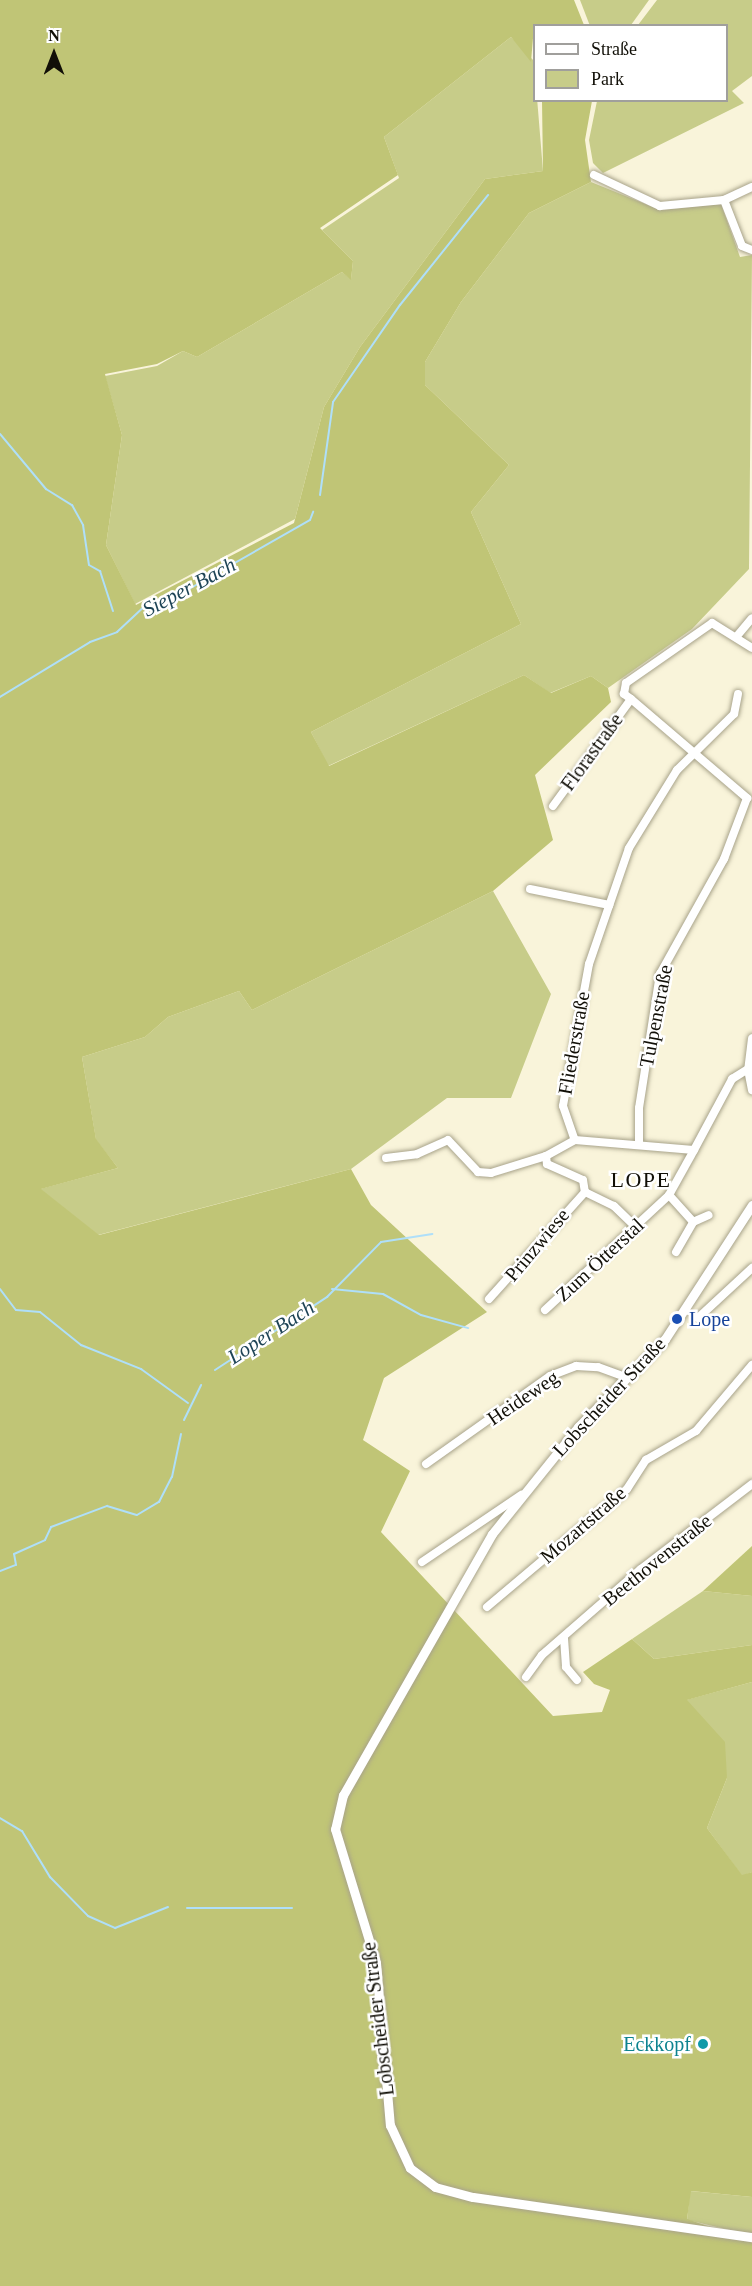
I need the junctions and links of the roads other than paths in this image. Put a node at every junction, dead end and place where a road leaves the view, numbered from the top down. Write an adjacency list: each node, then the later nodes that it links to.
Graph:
1 (594, 175): 3 (street)
2 (752, 187): 3 (street)
3 (724, 200): 4 (street)
4 (752, 250)
5 (752, 618): 6 (street)
6 (737, 636): 7 (street, Florastraße); 9 (street, Florastraße)
7 (752, 648)
8 (738, 694): 10 (street)
9 (631, 699): 10 (street, Florastraße); 12 (street, Florastraße)
10 (697, 756): 11 (street, Florastraße); 14 (street, Fliederstraße)
11 (750, 796): 19 (street, Tulpenstraße)
12 (552, 806)
13 (530, 889): 14 (street)
14 (609, 905): 18 (street, Fliederstraße)
15 (752, 1038): 16 (street)
16 (748, 1069): 17 (street); 20 (street)
17 (752, 1090)
18 (575, 1140): 19 (street); 21 (street)
19 (639, 1144): 20 (street)
20 (694, 1150): 24 (street, Zum Ötterstal)
21 (546, 1156): 22 (street); 23 (street)
22 (386, 1158)
23 (585, 1192): 28 (street); 31 (street, Prinzwiese)
24 (669, 1195): 27 (street); 28 (street, Zum Ötterstal)
25 (752, 1204): 35 (street, Lobscheider Straße)
26 (709, 1215): 27 (street)
27 (693, 1222): 29 (street)
28 (636, 1227): 32 (street, Zum Ötterstal)
29 (676, 1252)
30 (752, 1268): 33 (street)
31 (489, 1299)
32 (545, 1310)
33 (698, 1318)
34 (752, 1365): 40 (street, Mozartstraße)
35 (628, 1378): 36 (street, Heideweg); 38 (street, Lobscheider Straße)
36 (426, 1464)
37 (752, 1484): 41 (street, Beethovenstraße)
38 (521, 1495): 39 (street, Lobscheider Straße); 44 (street, Lobscheider Straße)
39 (422, 1562)
40 (487, 1607)
41 (564, 1638): 42 (street, Beethovenstraße); 43 (street)
42 (526, 1677)
43 (577, 1680)
44 (752, 2237)

